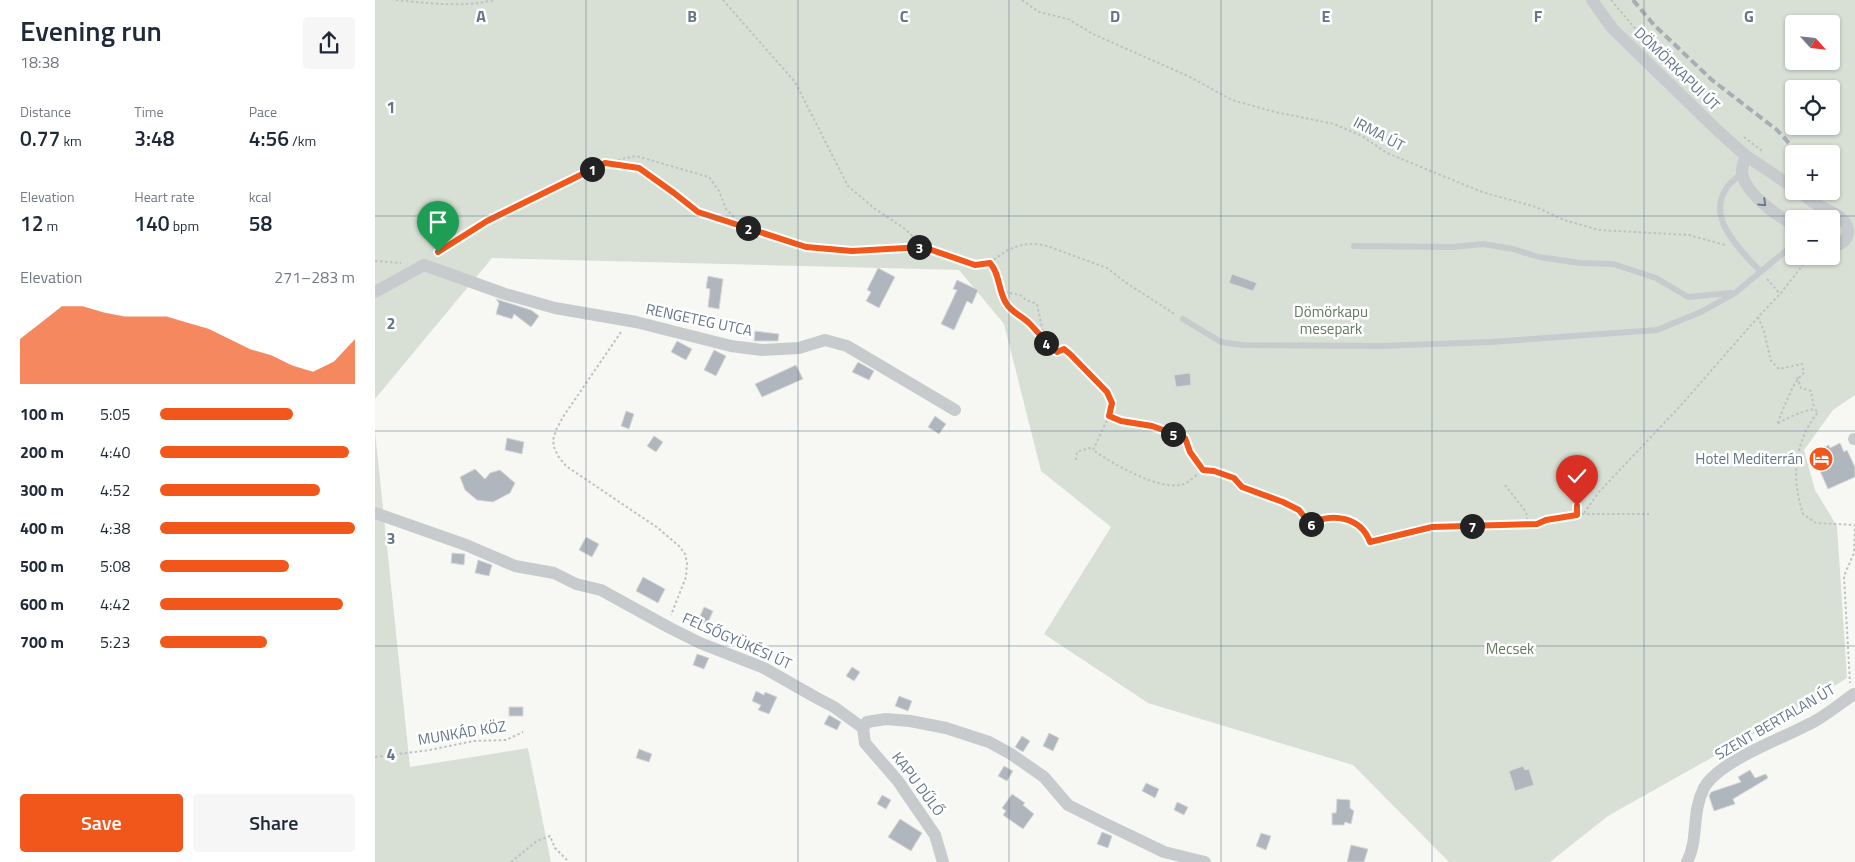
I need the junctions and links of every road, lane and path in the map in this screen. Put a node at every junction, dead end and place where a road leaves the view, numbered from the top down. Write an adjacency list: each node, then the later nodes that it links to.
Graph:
1 (396, 0): 2 (path)
2 (495, 0)
3 (723, 0): 22 (path)
4 (1022, 0): 23 (path, IRMA ÚT)
5 (1592, 0): 10 (street, DÖMÖRKAPUI ÚT)
6 (1611, 0): 7 (path)
7 (1658, 55)
8 (1743, 136): 9 (path)
9 (1766, 154)
10 (1745, 155): 12 (street); 13 (street, DÖMÖRKAPUI ÚT)
11 (605, 163): 18 (path); 18 (path); 27 (path)
12 (1742, 172): 17 (street, one-way to 17); 23 (lane)
13 (1785, 182)
14 (1812, 200): 15 (street)
15 (1828, 210)
16 (1840, 217): 19 (street)
17 (1785, 219)
18 (743, 226): 22 (path)
19 (1852, 230): 20 (street)
20 (1840, 244)
21 (1354, 246): 32 (lane)
22 (923, 247): 26 (path)
23 (1739, 249): 29 (lane)
24 (1785, 251): 29 (lane)
25 (375, 261): 27 (path)
26 (990, 263): 30 (path); 35 (path)
27 (424, 265): 31 (street); 36 (street, RENGETEG UTCA)
28 (1803, 265): 33 (path)
29 (1760, 271): 32 (lane); 33 (path)
30 (1001, 291): 37 (path); 37 (path)
31 (375, 292)
32 (1735, 293): 35 (lane)
33 (1780, 294): 34 (path)
34 (1758, 317): 38 (path); 48 (path)
35 (1183, 319)
36 (628, 321): 40 (street, RENGETEG UTCA); 52 (path)
37 (1045, 342): 41 (path)
38 (1797, 377): 39 (path); 39 (path)
39 (1814, 409): 53 (path)
40 (955, 410)
41 (1109, 416): 42 (path); 44 (path)
42 (1093, 450): 43 (path); 44 (path)
43 (1075, 460)
44 (1203, 470): 51 (path)
45 (1505, 485): 51 (path)
46 (1573, 506): 50 (path)
47 (375, 513): 52 (street, FELSŐGYÜKÉSI ÚT)
48 (1583, 514): 49 (path); 50 (path)
49 (1649, 514)
50 (1577, 515): 51 (path)
51 (1528, 524)
52 (666, 626): 54 (street, FELSŐGYÜKÉSI ÚT)
53 (1854, 694): 61 (street, SZENT BERTALAN ÚT)
54 (863, 728): 59 (street, KAPU DŰLŐ); 60 (street)
55 (523, 732): 56 (path, MUNKÁD KÖZ)
56 (375, 757)
57 (511, 862): 58 (path)
58 (569, 862)
59 (943, 862)
60 (1205, 862)
61 (1687, 862)

